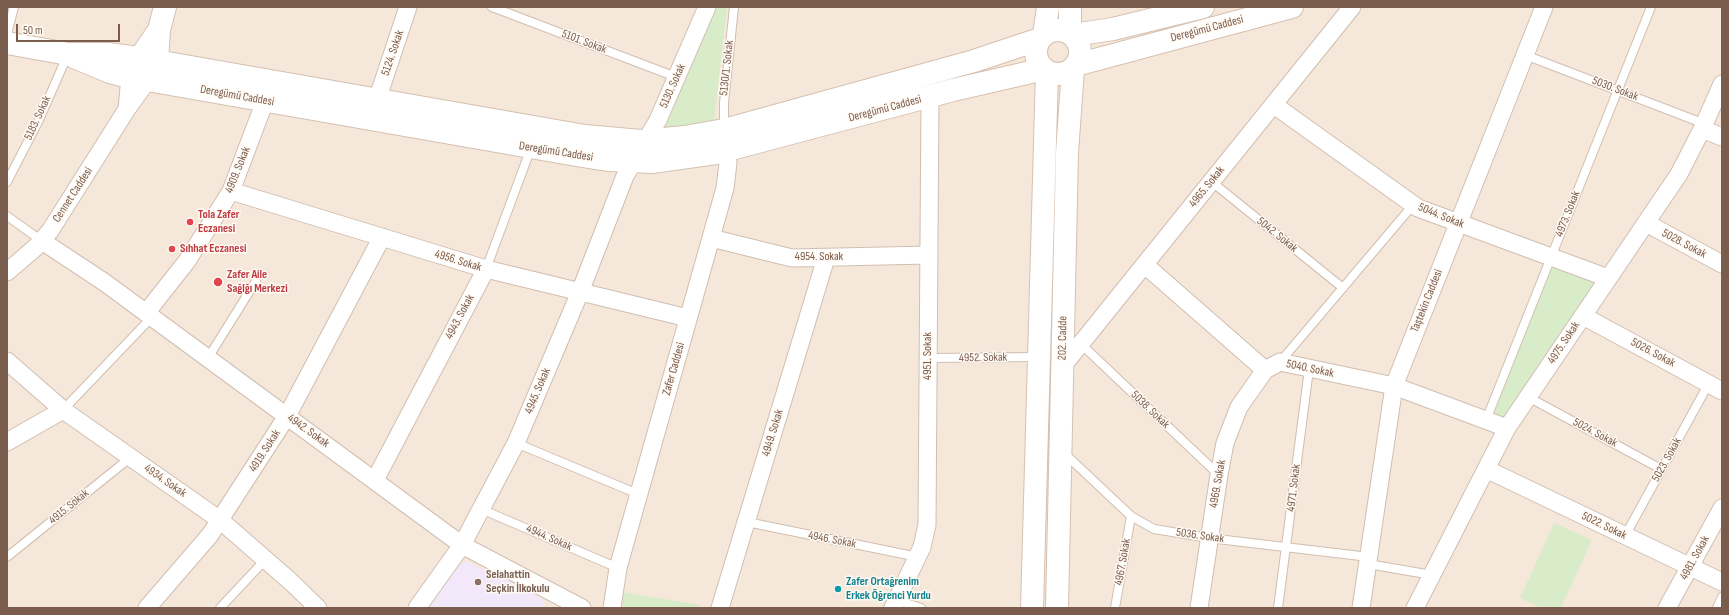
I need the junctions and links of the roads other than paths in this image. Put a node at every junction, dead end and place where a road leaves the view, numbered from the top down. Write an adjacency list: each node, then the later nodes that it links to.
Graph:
1 (14, 7): 14 (lane)
2 (165, 7): 20 (main road, Cennet Caddesi)
3 (408, 7): 28 (street, 5124. Sokak)
4 (492, 7): 23 (lane, 5101. Sokak)
5 (707, 7): 23 (street, 5130. Sokak)
6 (734, 7): 33 (lane, 5130/1. Sokak)
7 (1048, 7): 16 (main road)
8 (1070, 7): 15 (main road)
9 (1203, 7): 15 (main road, Deregümü Caddesi)
10 (1292, 7): 21 (main road, Deregümü Caddesi)
11 (1352, 7): 30 (street, 4965. Sokak)
12 (1544, 7): 19 (street, Taştekin Caddesi)
13 (1651, 7): 26 (lane, 4973. Sokak)
14 (7, 34)
15 (1071, 34): 16 (main road); 21 (main road)
16 (1042, 37): 22 (main road); 33 (main road, Deregümü Caddesi)
17 (7, 43): 18 (main road, Deregümü Caddesi)
18 (68, 54): 20 (main road, Deregümü Caddesi); 24 (main road, Deregümü Caddesi); 37 (lane, 5183. Sokak)
19 (1525, 55): 26 (lane, 5030. Sokak); 42 (street, Taştekin Caddesi)
20 (148, 59): 24 (main road, Cennet Caddesi); 28 (main road, Deregümü Caddesi)
21 (1075, 67): 22 (main road); 67 (main road, 202. Cadde)
22 (1045, 70): 27 (main road, Deregümü Caddesi); 62 (main road, 202. Cadde)
23 (676, 77): 34 (street, 5130. Sokak)
24 (139, 79): 29 (main road, Deregümü Caddesi); 46 (street, Cennet Caddesi)
25 (1722, 84): 31 (street, 4975. Sokak)
26 (1618, 90): 31 (lane, 5030. Sokak); 48 (lane, 4973. Sokak)
27 (930, 97): 33 (main road, Deregümü Caddesi); 47 (street, 4951. Sokak)
28 (377, 100): 34 (main road, Deregümü Caddesi)
29 (265, 101): 35 (main road, Deregümü Caddesi); 39 (street, 4909. Sokak)
30 (1274, 105): 38 (street, 4965. Sokak); 40 (street, 5044. Sokak)
31 (1704, 126): 32 (street, 5030. Sokak); 43 (street, 4975. Sokak)
32 (1722, 137)
33 (725, 140): 34 (main road, Deregümü Caddesi); 36 (main road, Deregümü Caddesi); 45 (street, Zafer Caddesi)
34 (647, 141): 36 (street, 5130. Sokak)
35 (531, 148): 36 (main road, Deregümü Caddesi); 52 (lane, 4943. Sokak)
36 (633, 162): 57 (street, 4945. Sokak)
37 (7, 182)
38 (1212, 182): 51 (street, 4965. Sokak); 56 (lane, 5042. Sokak)
39 (231, 191): 44 (street, 4956. Sokak); 58 (street, 4909. Sokak)
40 (1413, 205): 42 (street, 5044. Sokak); 56 (lane)
41 (7, 216): 46 (lane)
42 (1458, 223): 48 (street, 5044. Sokak); 70 (street, Taştekin Caddesi)
43 (1646, 223): 50 (street, 5028. Sokak); 54 (street, 4975. Sokak)
44 (382, 237): 52 (street, 4956. Sokak); 74 (street, 4919. Sokak)
45 (711, 238): 49 (street, 4954. Sokak); 60 (street, Zafer Caddesi)
46 (42, 241): 53 (street, Cennet Caddesi); 58 (street, 4942. Sokak)
47 (929, 255): 49 (street, 4954. Sokak); 64 (street, 4951. Sokak)
48 (1551, 257): 54 (street, 5044. Sokak); 75 (lane, 4973. Sokak)
49 (826, 258): 90 (street, 4949. Sokak)
50 (1722, 264)
51 (1145, 265): 61 (street, 4965. Sokak); 69 (street)
52 (486, 269): 57 (street, 4956. Sokak); 84 (street, 4943. Sokak)
53 (7, 272)
54 (1608, 278): 59 (street, 4975. Sokak)
55 (256, 282): 63 (lane)
56 (1343, 288): 66 (lane)
57 (580, 292): 60 (street, 4956. Sokak); 78 (street, 4945. Sokak)
58 (149, 315): 63 (street, 4942. Sokak); 73 (lane, 4909. Sokak)
59 (1583, 316): 71 (street, 5026. Sokak); 72 (street, 4975. Sokak)
60 (688, 318): 85 (street, Zafer Caddesi)
61 (1081, 344): 67 (street, 4965. Sokak); 83 (lane, 5038. Sokak)
62 (1038, 357): 64 (lane, 4952. Sokak); 114 (main road, 202. Cadde)
63 (208, 358): 74 (street, 4942. Sokak)
64 (928, 358): 96 (street, 4951. Sokak)
65 (7, 360): 73 (street, 4934. Sokak)
66 (1280, 362): 68 (street, 5040. Sokak); 69 (street, 5040. Sokak)
67 (1062, 367): 79 (main road, 202. Cadde)
68 (1309, 369): 70 (street, 5040. Sokak); 94 (lane, 4971. Sokak)
69 (1265, 370): 83 (street, 4969. Sokak)
70 (1394, 386): 75 (street, 5040. Sokak); 98 (street, Taştekin Caddesi)
71 (1715, 387): 82 (lane, 5023. Sokak)
72 (1528, 397): 76 (street, 4975. Sokak); 82 (lane, 5024. Sokak)
73 (63, 410): 77 (street, 4909. Sokak); 80 (street, 4934. Sokak)
74 (288, 416): 84 (street, 4942. Sokak); 89 (street, 4919. Sokak)
75 (1486, 420): 76 (street, 5040. Sokak)
76 (1507, 428): 81 (street, 4975. Sokak)
77 (7, 442)
78 (516, 443): 85 (lane); 87 (street, 4945. Sokak)
79 (1061, 450): 88 (lane, 5036. Sokak); 115 (main road, 202. Cadde)
80 (131, 457): 89 (street, 4934. Sokak); 95 (lane, 4915. Sokak)
81 (1486, 469): 91 (street, 5022. Sokak); 101 (street, 4975. Sokak)
82 (1661, 469): 91 (lane, 5023. Sokak)
83 (1218, 475): 92 (street, 4969. Sokak)
84 (375, 480): 93 (street, 4942. Sokak)
85 (638, 494): 100 (street, Zafer Caddesi)
86 (1722, 508): 99 (street, 4981. Sokak)
87 (481, 509): 93 (street, 4945. Sokak); 100 (lane, 4944. Sokak)
88 (1131, 516): 92 (lane, 5036. Sokak); 116 (lane, 4967. Sokak)
89 (220, 520): 97 (street, 4934. Sokak); 107 (street, 4919. Sokak)
90 (747, 522): 96 (lane, 4946. Sokak); 106 (street, 4949. Sokak)
91 (1625, 536): 99 (street, 5022. Sokak)
92 (1209, 538): 94 (lane, 5036. Sokak); 117 (street, 4969. Sokak)
93 (462, 544): 104 (street, 4942. Sokak); 110 (street, 4945. Sokak)
94 (1286, 547): 98 (lane, 5036. Sokak); 118 (lane, 4971. Sokak)
95 (7, 557)
96 (918, 557): 105 (street, 4951. Sokak)
97 (266, 559): 108 (lane); 109 (street, 4934. Sokak)
98 (1368, 560): 101 (lane, 5036. Sokak); 119 (street, Taştekin Caddesi)
99 (1690, 567): 102 (street, 5022. Sokak); 121 (street, 4981. Sokak)
100 (618, 568): 112 (street, Zafer Caddesi)
101 (1432, 574): 120 (street, 4975. Sokak)
102 (1722, 582)
103 (1722, 597): 122 (lane)
104 (560, 603): 111 (street, 4942. Sokak)
105 (895, 604): 113 (lane)
106 (724, 606)
107 (147, 608)
108 (220, 608)
109 (318, 608)
110 (417, 608)
111 (582, 608)
112 (612, 608)
113 (922, 608)
114 (1032, 608)
115 (1057, 608)
116 (1115, 608)
117 (1199, 608)
118 (1278, 608)
119 (1361, 608)
120 (1415, 608)
121 (1667, 608)
122 (1717, 608)

